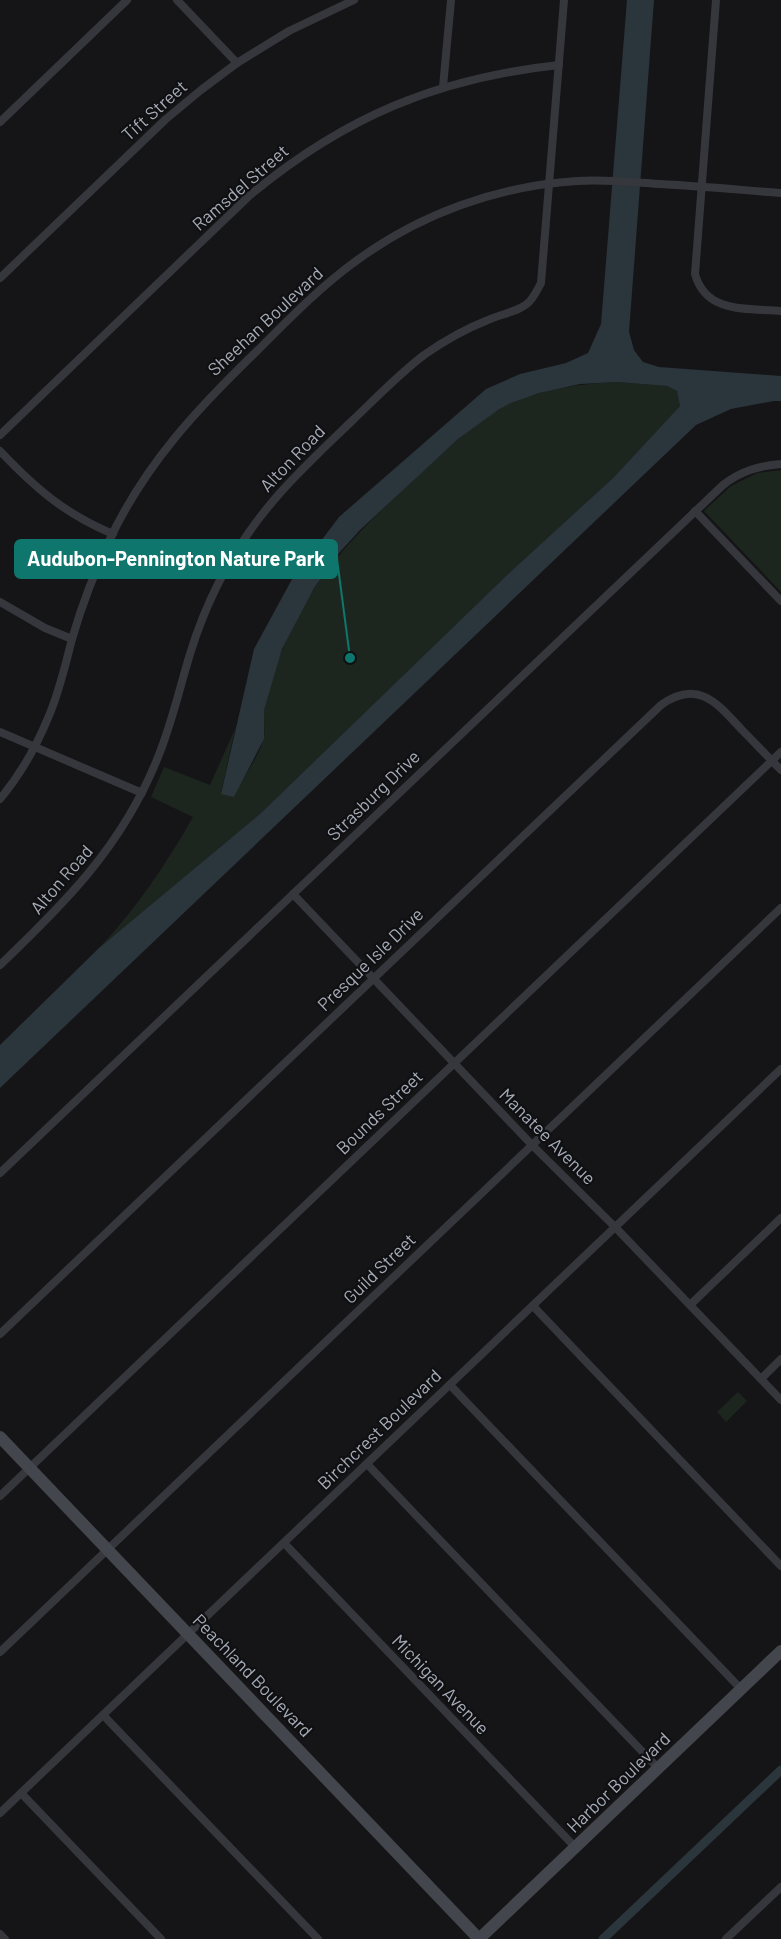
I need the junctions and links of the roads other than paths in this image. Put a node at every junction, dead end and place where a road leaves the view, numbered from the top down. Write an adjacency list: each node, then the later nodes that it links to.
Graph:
1 (127, 0): 11 (street)
2 (177, 0): 8 (street)
3 (354, 0): 7 (street, Tift Street)
4 (451, 0): 10 (street)
5 (564, 0): 9 (street, Alton Road)
6 (717, 0): 13 (street)
7 (336, 3): 8 (street, Tift Street)
8 (237, 63): 15 (street, Tift Street)
9 (559, 65): 10 (street, Ramsdel Street); 12 (street, Alton Road)
10 (443, 87): 17 (street, Ramsdel Street)
11 (0, 122)
12 (549, 183): 13 (street, Sheehan Boulevard); 21 (street, Sheehan Boulevard); 30 (street, Alton Road)
13 (701, 186): 14 (street, Sheehan Boulevard); 16 (street)
14 (781, 193)
15 (0, 278)
16 (781, 310)
17 (0, 435)
18 (0, 451): 21 (street)
19 (781, 465): 20 (street, Strasburg Drive)
20 (695, 511): 22 (street); 32 (street, Strasburg Drive)
21 (113, 534): 24 (street, Sheehan Boulevard)
22 (781, 601)
23 (0, 602): 24 (street)
24 (72, 639): 26 (street, Sheehan Boulevard)
25 (0, 732): 26 (street)
26 (35, 747): 30 (street); 31 (street, Sheehan Boulevard)
27 (781, 752): 28 (street, Bounds Street)
28 (772, 761): 29 (street, Presque Isle Drive); 35 (street, Presque Isle Drive); 36 (street, Bounds Street)
29 (781, 770)
30 (142, 793): 34 (street, Alton Road)
31 (0, 799)
32 (293, 894): 35 (street, Manatee Avenue); 39 (street, Strasburg Drive)
33 (781, 908): 38 (street, Guild Street)
34 (0, 965)
35 (374, 978): 36 (street, Manatee Avenue); 44 (street, Presque Isle Drive)
36 (454, 1063): 38 (street, Manatee Avenue); 51 (street, Bounds Street)
37 (781, 1069): 41 (street, Birchcrest Boulevard)
38 (532, 1145): 41 (street, Manatee Avenue); 54 (street, Guild Street)
39 (0, 1173)
40 (781, 1218): 42 (street)
41 (615, 1227): 42 (street, Manatee Avenue); 43 (street, Birchcrest Boulevard)
42 (690, 1305): 46 (street, Manatee Avenue)
43 (532, 1306): 47 (street, Birchcrest Boulevard); 55 (street)
44 (0, 1334)
45 (781, 1359): 46 (street)
46 (761, 1379): 48 (street, Manatee Avenue)
47 (450, 1385): 50 (street, Birchcrest Boulevard); 59 (street)
48 (781, 1400)
49 (0, 1437): 51 (street, Peachland Boulevard)
50 (367, 1464): 53 (street, Birchcrest Boulevard); 61 (street)
51 (29, 1468): 52 (street, Bounds Street); 54 (street, Peachland Boulevard)
52 (0, 1496)
53 (284, 1543): 56 (street, Birchcrest Boulevard); 64 (street, Michigan Avenue)
54 (108, 1549): 56 (street, Peachland Boulevard); 58 (street, Guild Street)
55 (781, 1566)
56 (188, 1634): 60 (street, Birchcrest Boulevard); 70 (street, Peachland Boulevard)
57 (781, 1651): 59 (street, Harbor Boulevard)
58 (0, 1652)
59 (741, 1689): 61 (street, Harbor Boulevard)
60 (103, 1715): 62 (street, Birchcrest Boulevard); 69 (street)
61 (658, 1768): 64 (street, Harbor Boulevard)
62 (21, 1793): 63 (street, Birchcrest Boulevard); 68 (street)
63 (0, 1813)
64 (575, 1847): 70 (street, Harbor Boulevard)
65 (781, 1887): 71 (street)
66 (0, 1934): 67 (street)
67 (5, 1939)
68 (161, 1939)
69 (318, 1939)
70 (479, 1939)
71 (726, 1939)

